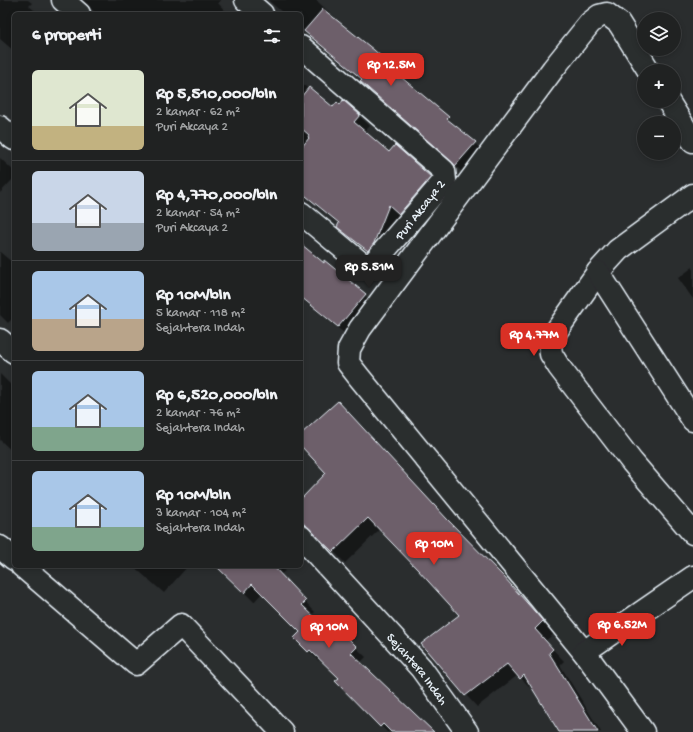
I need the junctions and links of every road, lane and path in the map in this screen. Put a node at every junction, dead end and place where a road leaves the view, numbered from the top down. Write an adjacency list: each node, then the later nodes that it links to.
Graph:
1 (63, 0): 4 (street)
2 (246, 0): 5 (street)
3 (612, 7): 7 (street); 24 (street)
4 (77, 12)
5 (260, 12)
6 (303, 49): 13 (street, Puri Akcaya 2)
7 (645, 64)
8 (672, 108): 11 (street)
9 (0, 127): 10 (street)
10 (12, 137)
11 (693, 141)
12 (693, 195): 14 (street)
13 (303, 215)
14 (598, 272): 17 (street); 18 (street)
15 (0, 340): 16 (street)
16 (12, 350)
17 (693, 420)
18 (693, 534)
19 (303, 539): 26 (street, Sejahtera Indah)
20 (0, 547): 21 (street)
21 (12, 557)
22 (24, 568): 25 (street)
23 (693, 577): 24 (street)
24 (584, 652): 27 (street)
25 (282, 732)
26 (467, 732)
27 (643, 732)

